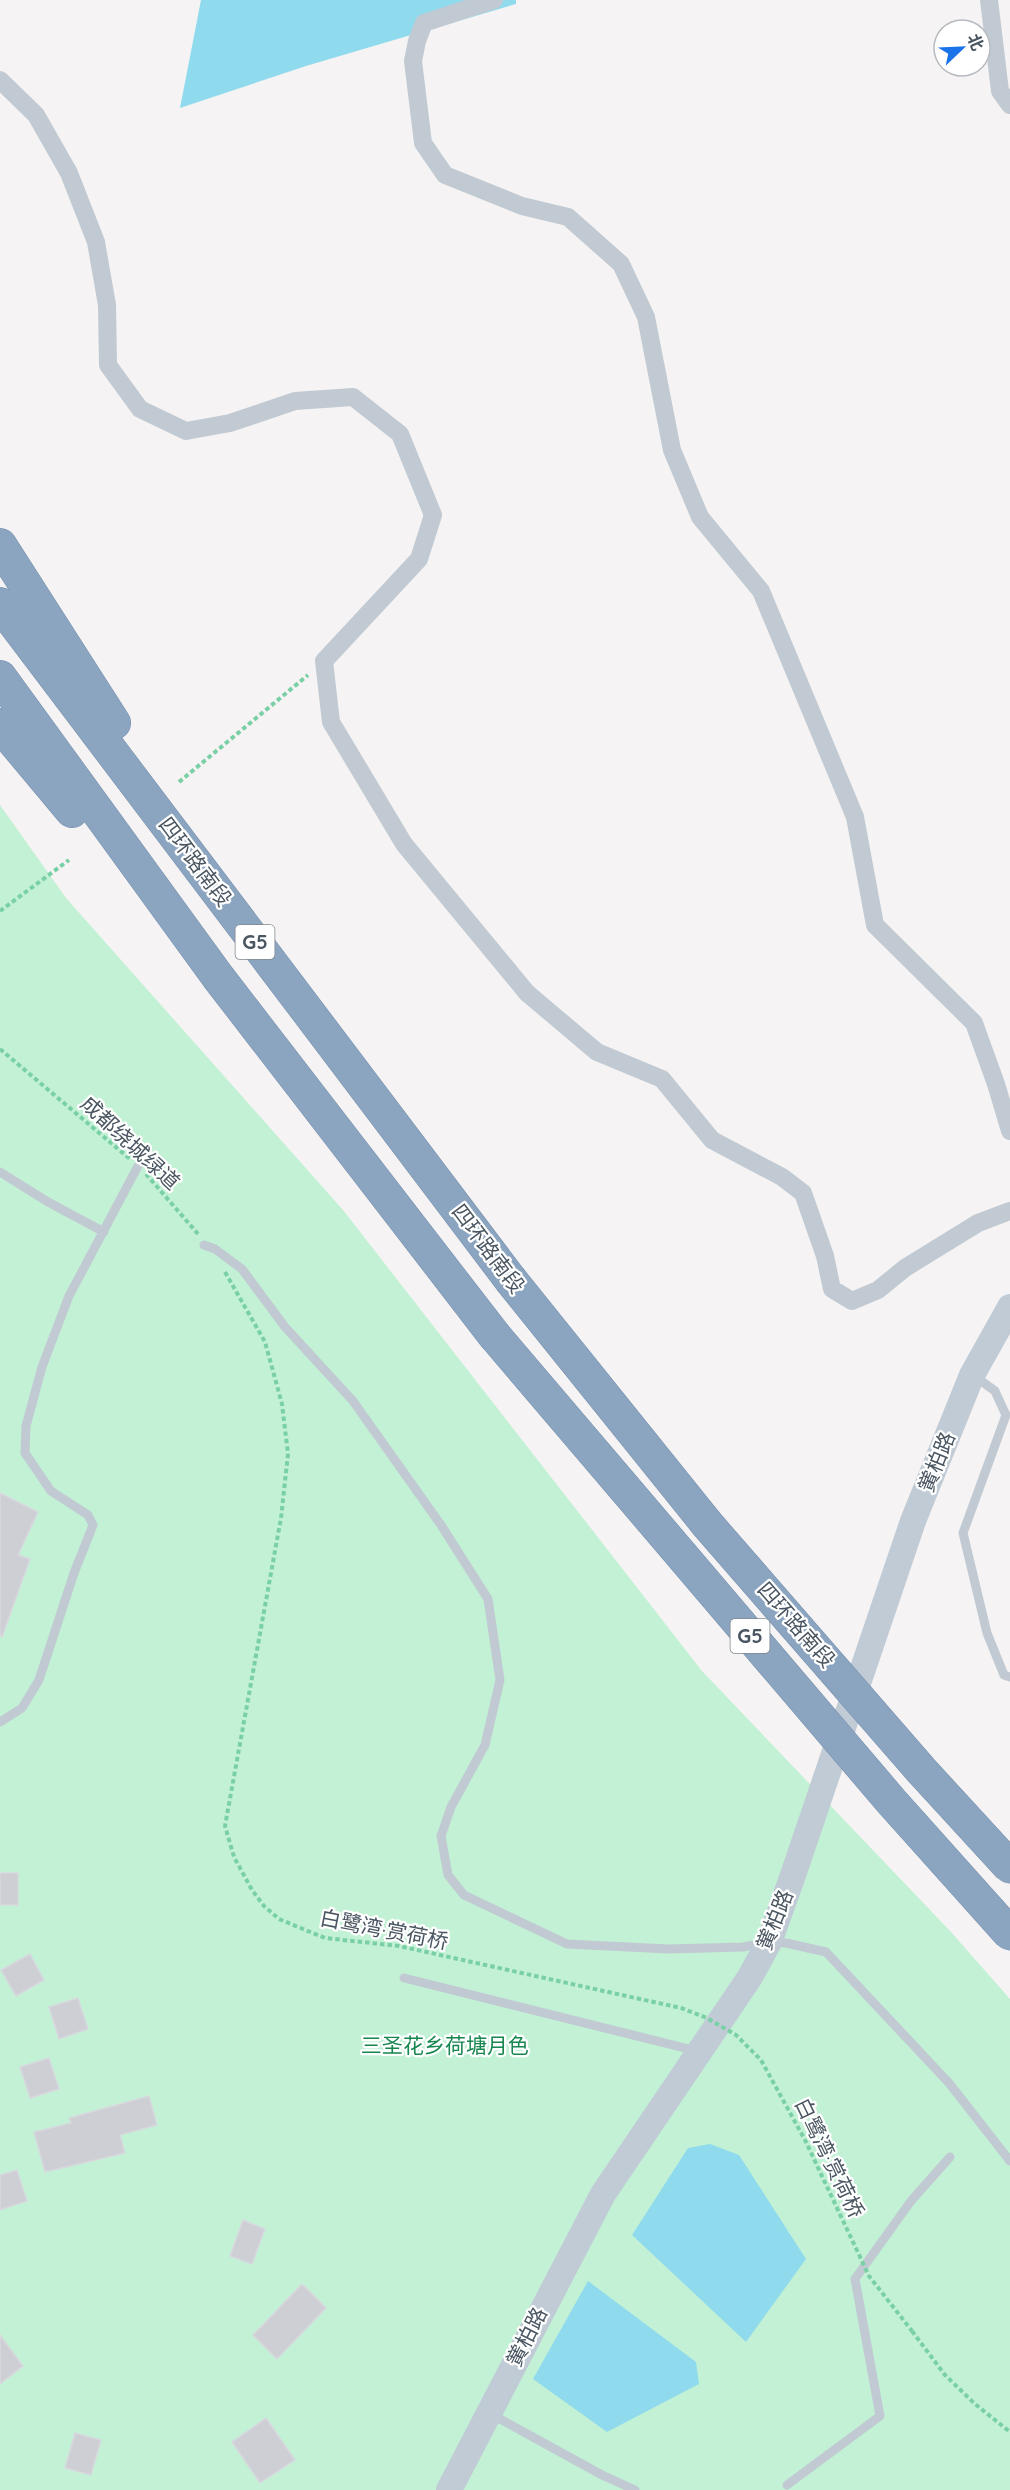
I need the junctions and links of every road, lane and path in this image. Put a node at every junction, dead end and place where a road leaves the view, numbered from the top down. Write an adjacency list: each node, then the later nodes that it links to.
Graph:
1 (494, 0): 16 (street)
2 (989, 0): 4 (street)
3 (0, 80): 7 (street)
4 (1010, 105)
5 (0, 544): 13 (highway)
6 (0, 604): 13 (highway, 四环路南段 / G5)
7 (324, 661): 10 (path); 19 (street)
8 (0, 677): 15 (highway, 四环路南段 / G5)
9 (0, 725): 15 (highway)
10 (179, 782)
11 (69, 860): 12 (path)
12 (0, 911)
13 (256, 944): 27 (highway, 四环路南段 / G5, bridge)
14 (0, 1048): 17 (path, 成都绕城绿道)
15 (288, 1069): 28 (highway, 四环路南段 / G5, bridge)
16 (1010, 1131)
17 (138, 1166): 20 (lane); 21 (path, 成都绕城绿道)
18 (0, 1172): 20 (lane)
19 (1010, 1211)
20 (104, 1232): 26 (lane)
21 (204, 1245): 22 (path, 成都绕城绿道); 29 (lane)
22 (225, 1272): 35 (path, 白鹭湾·赏荷桥, bridge)
23 (1010, 1307): 24 (street, 黉柏路)
24 (972, 1375): 25 (lane); 29 (street, 黉柏路)
25 (1010, 1677)
26 (0, 1722)
27 (1010, 1867)
28 (1010, 1934)
29 (769, 1942): 31 (street, 黉柏路); 33 (lane)
30 (404, 1978): 31 (lane)
31 (699, 2052): 34 (street, 黉柏路)
32 (951, 2157): 36 (lane)
33 (1010, 2162)
34 (489, 2413): 37 (street, 黉柏路); 38 (lane)
35 (1010, 2432)
36 (786, 2488)
37 (449, 2490)
38 (635, 2490)

